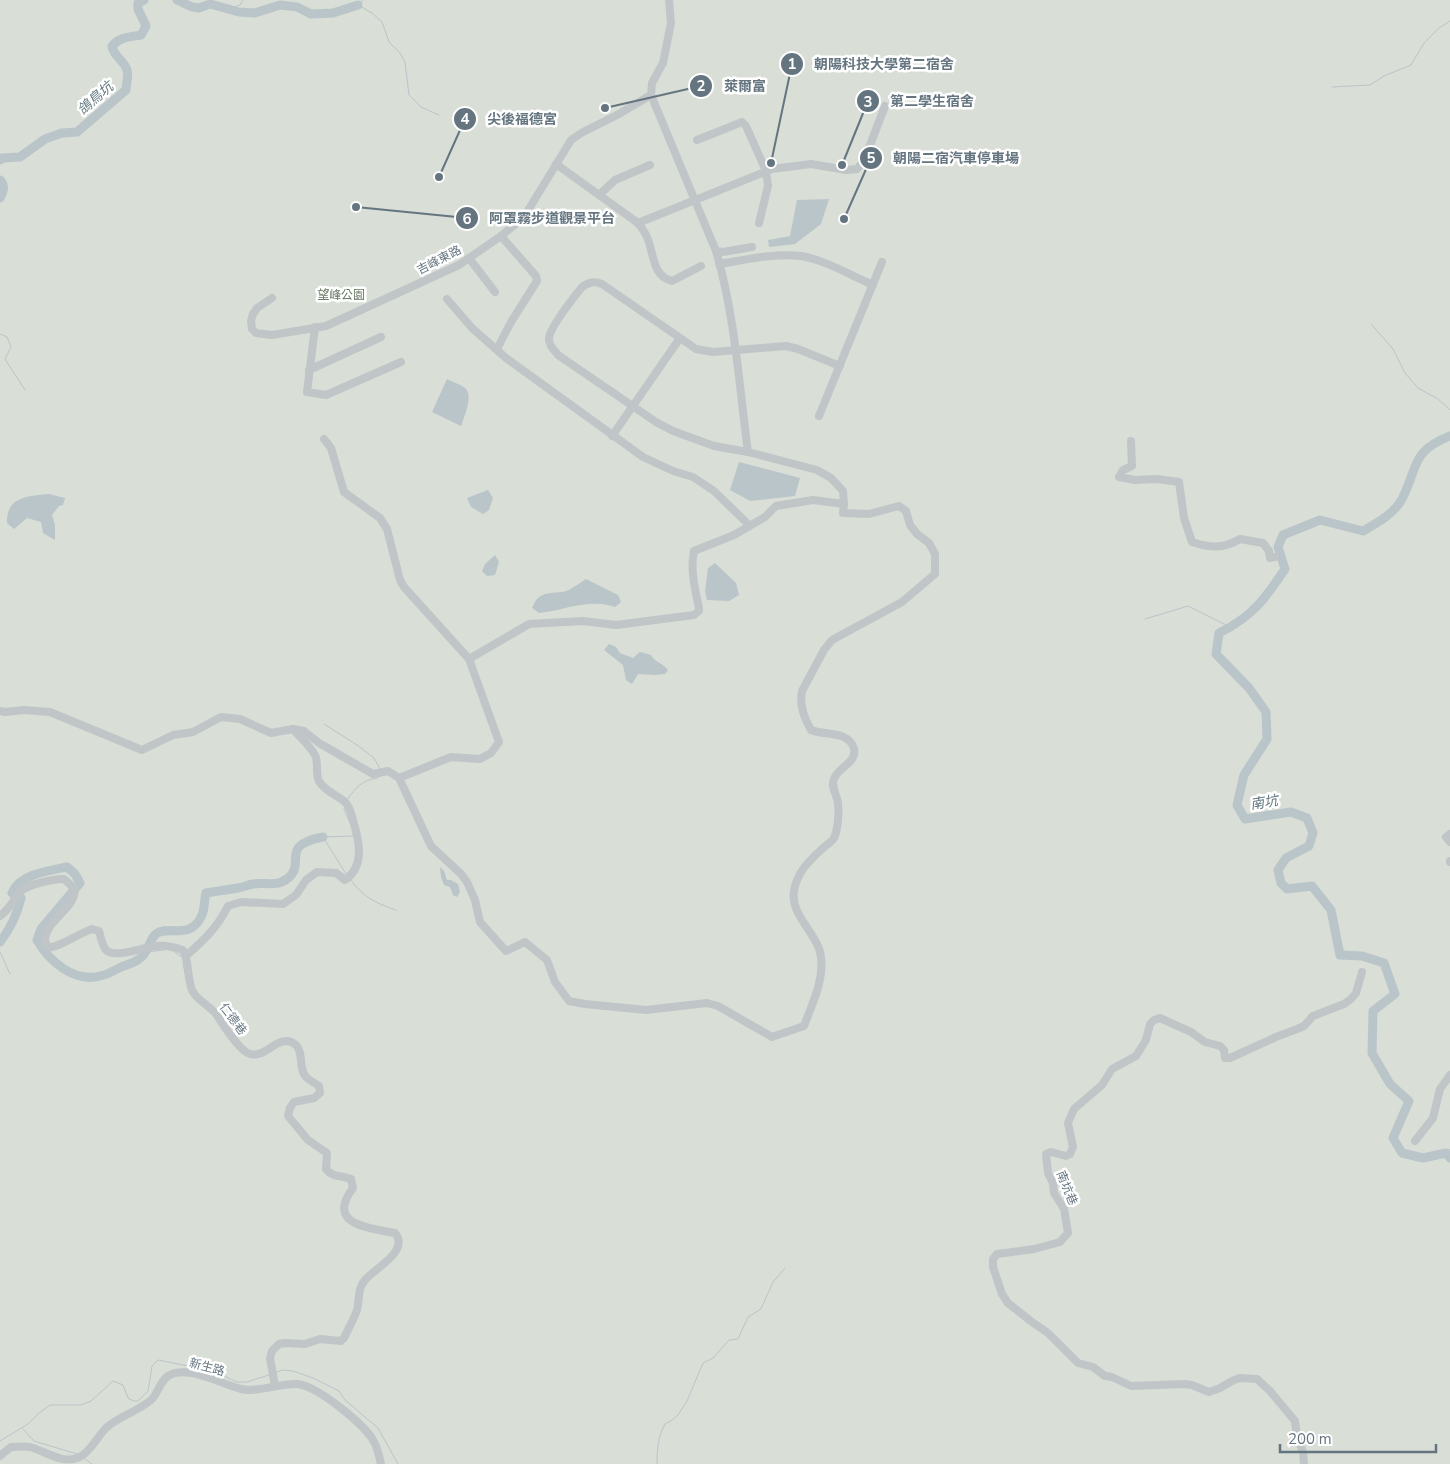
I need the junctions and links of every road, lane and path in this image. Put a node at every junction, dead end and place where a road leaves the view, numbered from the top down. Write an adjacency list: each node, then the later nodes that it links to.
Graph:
1 (669, 0): 2 (street)
2 (651, 95): 5 (street, 吉峰東路); 9 (street)
3 (885, 106): 7 (street)
4 (697, 140): 7 (street)
5 (556, 164): 8 (street); 12 (street, 吉峰東路)
6 (650, 165): 8 (street)
7 (766, 170): 9 (street); 11 (street)
8 (599, 195): 10 (street)
9 (694, 200): 10 (street); 14 (street)
10 (638, 222): 18 (street)
11 (759, 223)
12 (501, 236): 15 (street, 吉峰東路); 26 (street)
13 (752, 247): 14 (street)
14 (716, 251): 17 (street)
15 (469, 258): 20 (street); 23 (street, 吉峰東路)
16 (882, 262): 19 (street)
17 (719, 264): 19 (street); 27 (street)
18 (701, 266)
19 (873, 285): 29 (street)
20 (495, 292)
21 (272, 298): 23 (street, 吉峰東路)
22 (447, 299): 26 (street)
23 (314, 327): 30 (street)
24 (381, 336): 30 (street)
25 (680, 338): 27 (street); 31 (street); 31 (street)
26 (497, 349): 33 (street)
27 (735, 351): 29 (street); 36 (street)
28 (401, 362): 30 (street)
29 (840, 366): 32 (street)
30 (309, 370)
31 (633, 406): 33 (street); 36 (street)
32 (819, 416)
33 (612, 436): 38 (street)
34 (324, 439): 40 (street)
35 (1131, 441): 39 (street)
36 (748, 452): 37 (street)
37 (844, 504): 38 (street); 43 (street)
38 (749, 525): 40 (street)
39 (1275, 557)
40 (469, 659): 43 (street)
41 (0, 711): 42 (street)
42 (293, 729): 43 (street); 47 (street)
43 (399, 778)
44 (1450, 834): 45 (street)
45 (1450, 842)
46 (0, 916): 47 (street)
47 (187, 955): 51 (street, 仁德巷)
48 (1362, 972): 54 (street, 南坑巷)
49 (1450, 1076): 50 (street)
50 (1414, 1141)
51 (275, 1386): 52 (street, 新生路); 53 (street, 新生路)
52 (0, 1456)
53 (381, 1464)
54 (1304, 1464)

